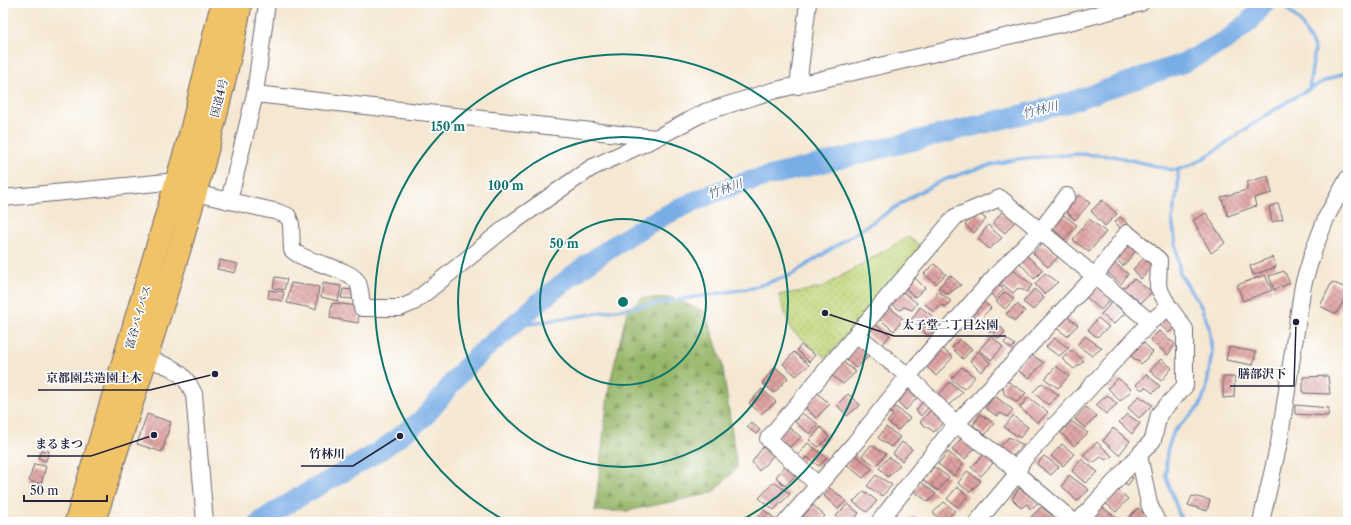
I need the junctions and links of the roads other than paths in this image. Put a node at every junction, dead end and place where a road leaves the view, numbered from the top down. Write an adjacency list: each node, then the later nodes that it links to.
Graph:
1 (222, 3): 10 (highway, 国道4号)
2 (241, 3): 11 (highway, 国道4号)
3 (267, 3): 7 (street)
4 (808, 3): 6 (street)
5 (1141, 3): 6 (street)
6 (798, 86): 8 (street)
7 (255, 94): 8 (street); 14 (street)
8 (656, 138): 14 (street)
9 (1348, 178): 35 (street)
10 (177, 181): 11 (street); 13 (street); 20 (highway, 富谷バイパス)
11 (195, 193): 14 (street); 20 (highway, 富谷バイパス)
12 (1067, 196): 15 (street)
13 (3, 198)
14 (229, 200)
15 (1041, 230): 16 (street); 19 (street); 21 (street)
16 (1095, 276): 17 (street); 18 (street); 22 (street)
17 (1169, 307): 18 (street); 23 (street)
18 (1150, 322): 24 (street)
19 (856, 334): 21 (street); 25 (street)
20 (136, 356): 26 (highway, 富谷バイパス); 27 (highway, 富谷バイパス); 28 (street)
21 (908, 376): 22 (street); 25 (street)
22 (956, 424): 24 (street); 30 (street)
23 (1139, 455): 33 (street); 34 (street)
24 (1017, 474): 31 (street); 32 (street)
25 (819, 486): 29 (street)
26 (76, 522)
27 (94, 522)
28 (205, 522)
29 (786, 522)
30 (879, 522)
31 (977, 522)
32 (1074, 522)
33 (1078, 522)
34 (1157, 522)
35 (1261, 522)

